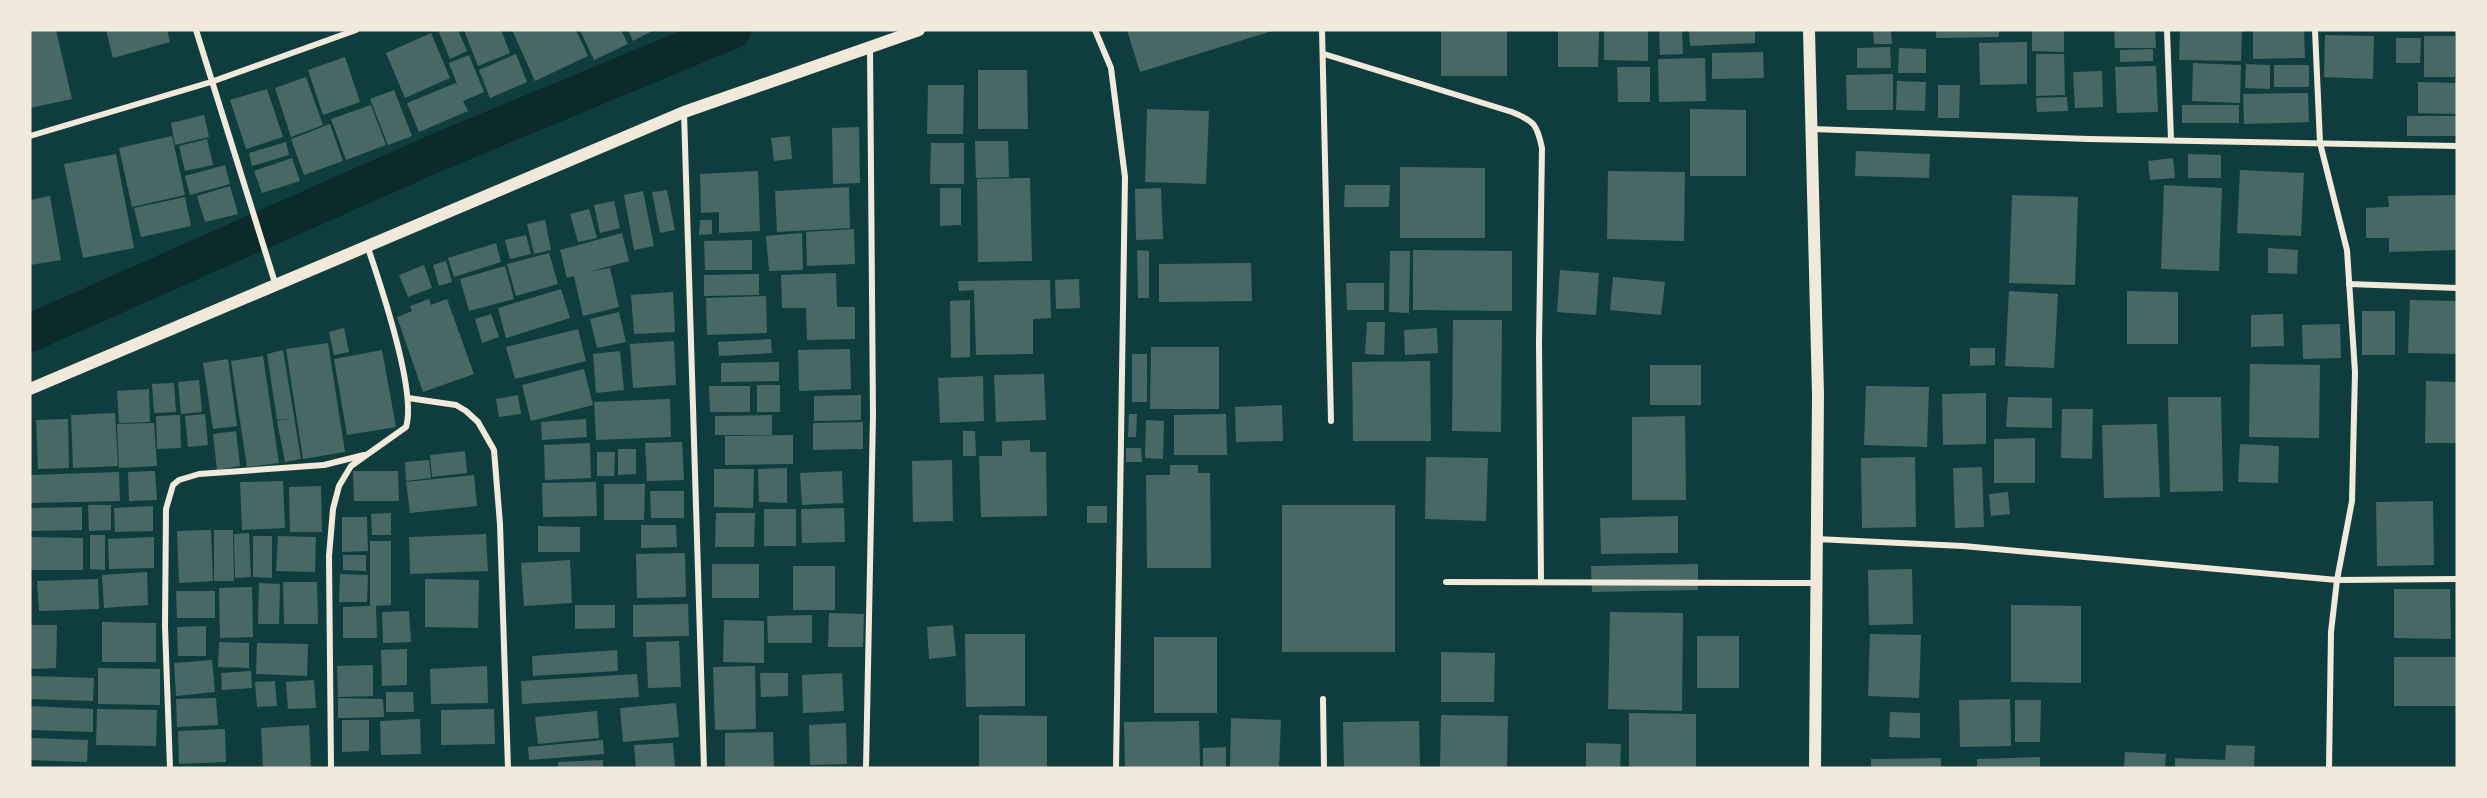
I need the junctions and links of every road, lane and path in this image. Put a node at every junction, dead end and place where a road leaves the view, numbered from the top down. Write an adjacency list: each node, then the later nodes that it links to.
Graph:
1 (196, 30): 11 (street)
2 (356, 30): 11 (street)
3 (919, 30): 9 (main road)
4 (1095, 30): 38 (street)
5 (1322, 30): 10 (street)
6 (1809, 30): 13 (main road)
7 (2167, 30): 15 (street)
8 (2315, 30): 16 (street)
9 (870, 48): 12 (main road); 37 (street)
10 (1324, 54): 24 (street); 30 (street)
11 (211, 82): 14 (street); 20 (street)
12 (684, 112): 18 (main road); 36 (street)
13 (1812, 129): 15 (street); 26 (main road)
14 (30, 136)
15 (2171, 140): 16 (street)
16 (2320, 142): 17 (street); 19 (street)
17 (2457, 146)
18 (368, 248): 20 (main road); 23 (street)
19 (2349, 284): 21 (street); 28 (street)
20 (276, 286): 22 (main road)
21 (2457, 288)
22 (30, 388)
23 (408, 398): 25 (street); 35 (street)
24 (1331, 422)
25 (366, 455): 33 (street); 34 (street)
26 (1816, 539): 28 (street); 31 (main road)
27 (2457, 579): 28 (street)
28 (2337, 580): 41 (street)
29 (1446, 582): 30 (street)
30 (1541, 582): 31 (street)
31 (1815, 583): 40 (main road)
32 (1323, 699): 39 (street)
33 (170, 768)
34 (331, 768)
35 (508, 768)
36 (704, 768)
37 (866, 768)
38 (1116, 768)
39 (1324, 768)
40 (1815, 768)
41 (2329, 768)

